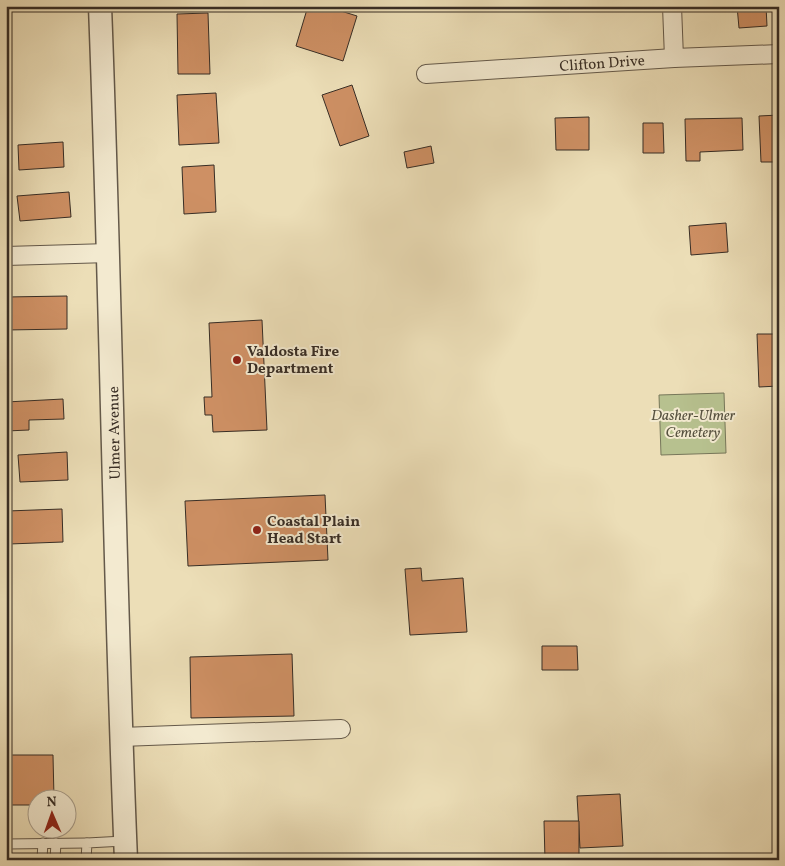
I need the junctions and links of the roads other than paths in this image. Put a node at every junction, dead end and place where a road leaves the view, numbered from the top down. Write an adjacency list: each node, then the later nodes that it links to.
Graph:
1 (100, 6): 6 (street, Ulmer Avenue)
2 (672, 6): 4 (street)
3 (779, 54): 4 (street, Clifton Drive)
4 (674, 58): 5 (street, Clifton Drive)
5 (426, 74)
6 (109, 253): 7 (street); 9 (street, Ulmer Avenue)
7 (6, 256)
8 (341, 729): 9 (street)
9 (121, 737): 14 (street, Ulmer Avenue)
10 (87, 842): 12 (lane); 14 (lane); 17 (lane)
11 (43, 843): 12 (lane); 13 (lane); 15 (lane)
12 (56, 843): 16 (lane)
13 (6, 844)
14 (126, 850)
15 (42, 858)
16 (55, 859)
17 (86, 860)

